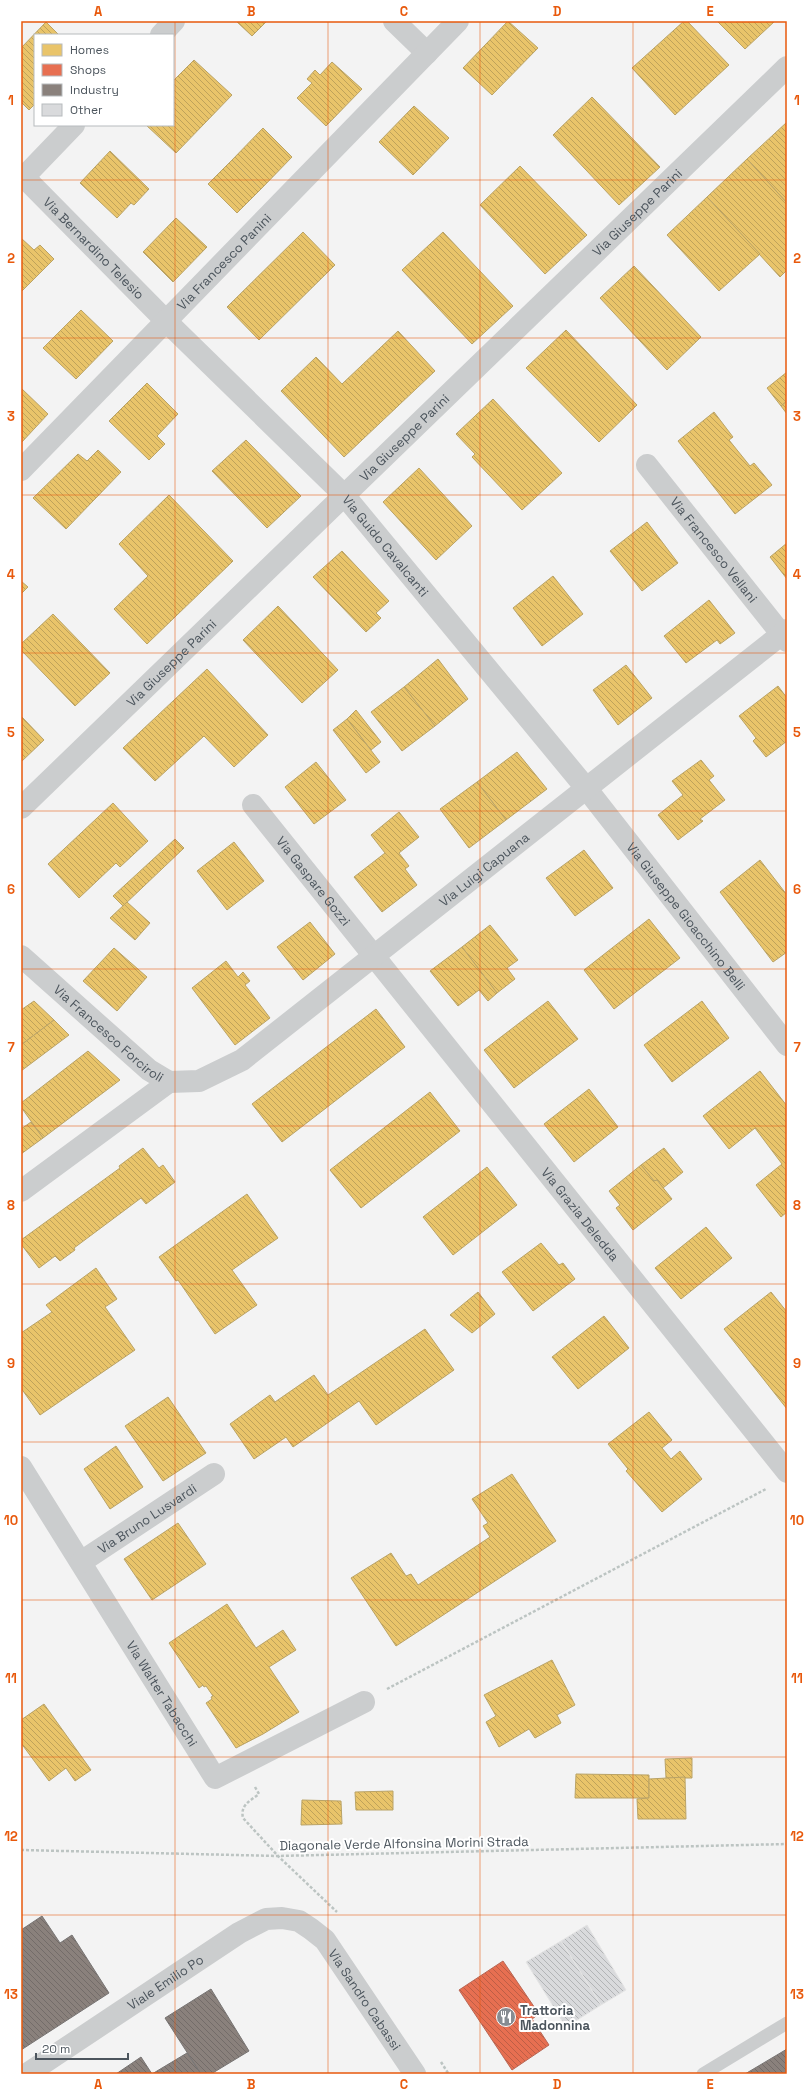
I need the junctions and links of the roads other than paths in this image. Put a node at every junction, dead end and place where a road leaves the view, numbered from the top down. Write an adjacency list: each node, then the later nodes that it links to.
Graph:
1 (174, 21): 4 (street)
2 (394, 21): 5 (street)
3 (458, 21): 5 (street, Via Francesco Panini)
4 (162, 34)
5 (427, 53): 9 (street, Via Francesco Panini)
6 (787, 67): 12 (street, Via Giuseppe Parini)
7 (73, 126): 8 (street)
8 (23, 175): 9 (street, Via Bernardino Telesio)
9 (167, 322): 11 (street, Via Francesco Panini); 12 (street, Via Guido Cavalcanti)
10 (647, 465): 13 (street, Via Francesco Vellani)
11 (21, 470)
12 (344, 495): 14 (street, Via Guido Cavalcanti); 16 (street, Via Giuseppe Parini)
13 (785, 635): 14 (street, Via Luigi Capuana)
14 (586, 788): 18 (street, Via Luigi Capuana); 19 (street, Via Giuseppe Gioacchino Belli)
15 (253, 805): 18 (street, Via Gaspare Gozzi)
16 (21, 808)
17 (21, 956): 20 (street, Via Francesco Forciroli)
18 (373, 956): 20 (street, Via Luigi Capuana); 24 (street, Via Grazia Deledda)
19 (787, 1045)
20 (169, 1082): 21 (street, Via Francesco Forciroli)
21 (21, 1192)
22 (21, 1467): 25 (street, Via Walter Tabacchi)
23 (214, 1474): 25 (street, Via Bruno Lusvardi)
24 (780, 1479)
25 (81, 1562): 26 (street, Via Walter Tabacchi)
26 (364, 1702)
27 (311, 1929): 29 (street, Viale Emilio Po); 30 (street, Via Sandro Cabassi)
28 (787, 2023): 31 (lane)
29 (27, 2074)
30 (415, 2074)
31 (703, 2074)

